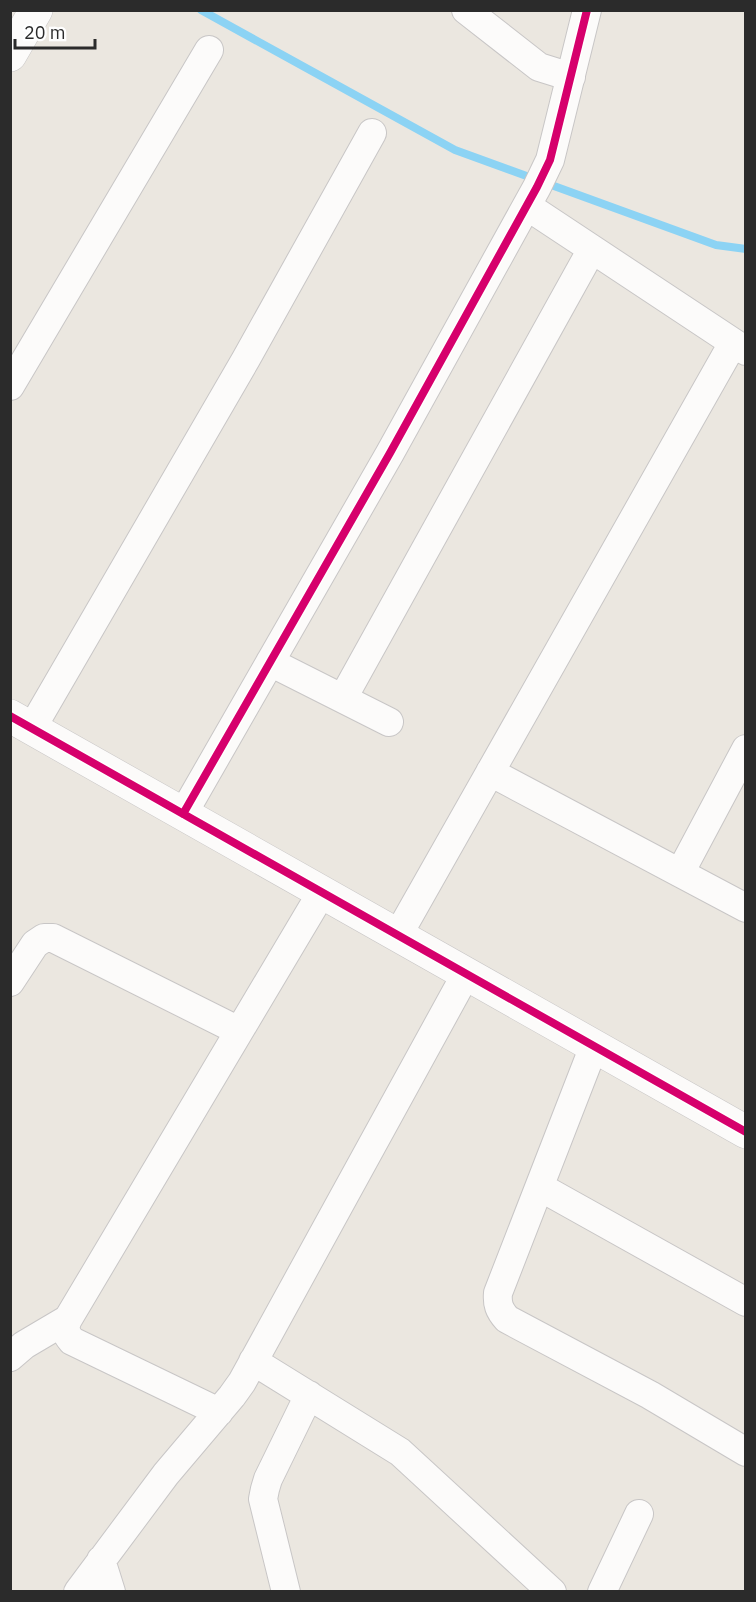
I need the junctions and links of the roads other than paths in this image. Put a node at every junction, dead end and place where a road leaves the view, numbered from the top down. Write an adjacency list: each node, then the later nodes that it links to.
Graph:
1 (36, 10): 5 (street)
2 (466, 10): 6 (street)
3 (587, 10): 6 (street)
4 (209, 50): 11 (street)
5 (10, 55)
6 (571, 76): 8 (street)
7 (372, 133): 14 (street)
8 (532, 196): 9 (street); 12 (street)
9 (592, 249): 10 (street); 13 (street)
10 (739, 347): 17 (street)
11 (10, 386)
12 (270, 662): 13 (street); 18 (street)
13 (343, 698): 15 (street)
14 (21, 722): 18 (street)
15 (389, 722)
16 (745, 752): 19 (street)
17 (490, 772): 19 (street); 22 (street)
18 (183, 814): 20 (street)
19 (680, 873): 21 (street)
20 (322, 892): 22 (street); 25 (street)
21 (746, 908)
22 (398, 935): 23 (street)
23 (466, 974): 26 (street); 32 (street)
24 (10, 982): 25 (street)
25 (239, 1031): 30 (street)
26 (594, 1046): 27 (street); 28 (street)
27 (746, 1132)
28 (540, 1187): 29 (street); 35 (street)
29 (746, 1302)
30 (68, 1319): 31 (street); 34 (street)
31 (10, 1357)
32 (253, 1361): 33 (street); 34 (street)
33 (309, 1395): 40 (street); 41 (street)
34 (219, 1412): 37 (street)
35 (746, 1452)
36 (639, 1514): 42 (street)
37 (101, 1560): 38 (street); 39 (street)
38 (78, 1592)
39 (111, 1592)
40 (286, 1592)
41 (552, 1592)
42 (602, 1592)

